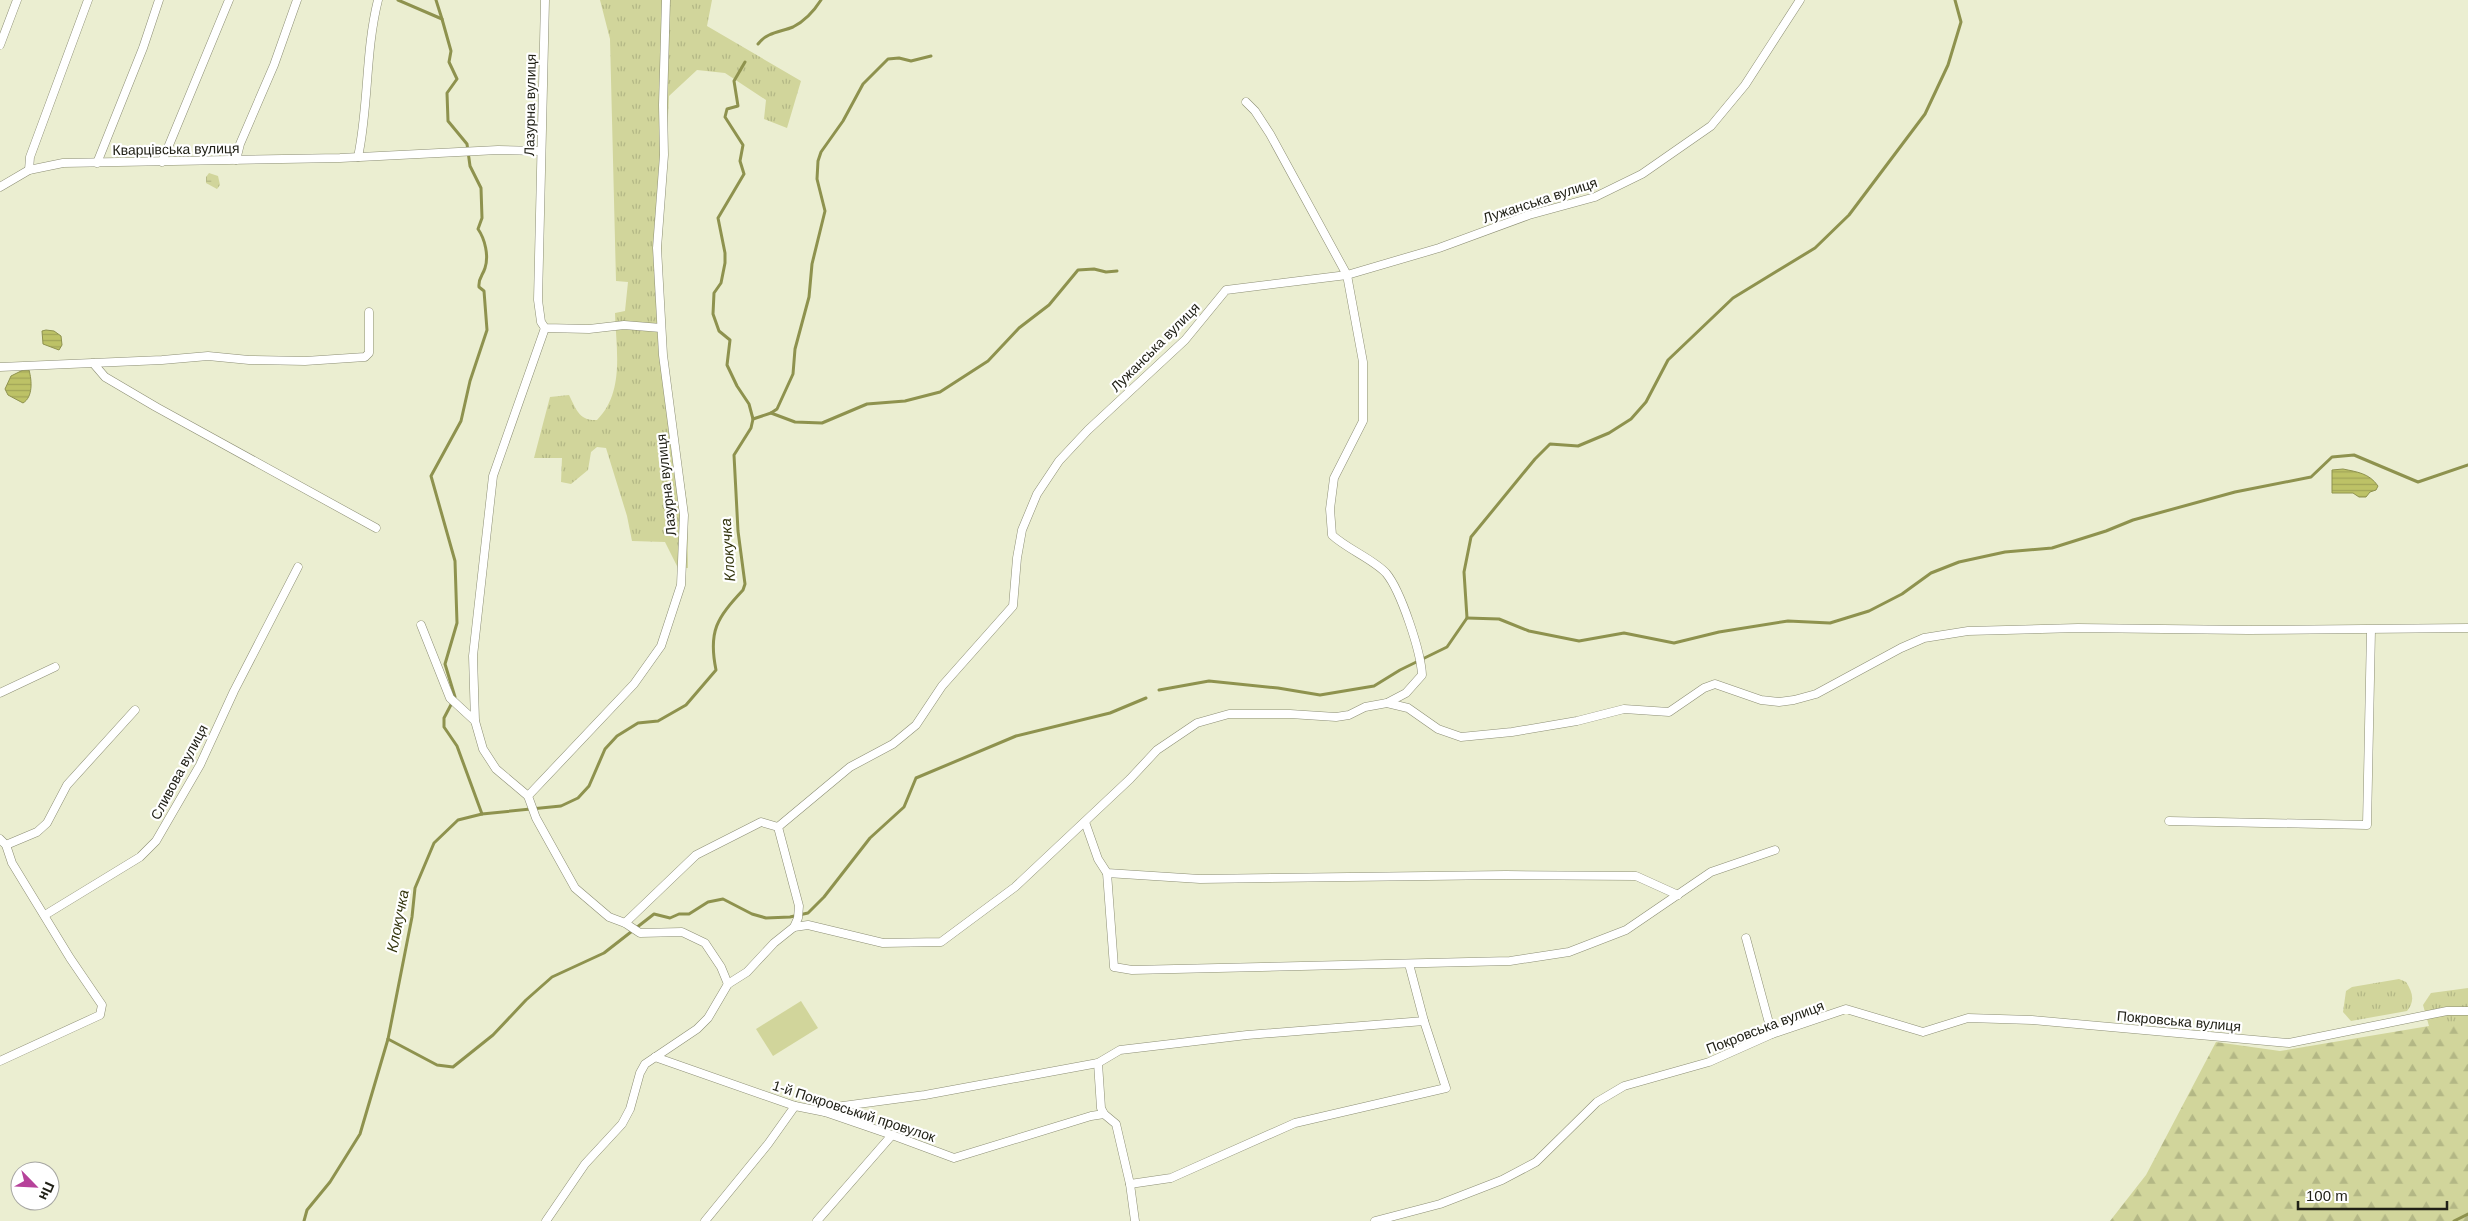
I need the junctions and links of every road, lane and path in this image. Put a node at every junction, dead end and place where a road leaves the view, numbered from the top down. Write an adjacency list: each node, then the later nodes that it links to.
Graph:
1 (17, 0): 10 (street)
2 (88, 0): 17 (street)
3 (159, 0): 16 (street)
4 (228, 0): 15 (street)
5 (297, 0): 14 (street)
6 (378, 0): 13 (street)
7 (545, 0): 12 (street, Лазурна вулиця)
8 (666, 0): 22 (street, Лазурна вулиця)
9 (1800, 0): 19 (street, Лужанська вулиця)
10 (0, 45)
11 (1246, 102): 19 (street)
12 (540, 150): 13 (street, Кварцівська вулиця); 21 (street, Лазурна вулиця)
13 (358, 157): 14 (street, Кварцівська вулиця)
14 (236, 160): 15 (street, Кварцівська вулиця)
15 (162, 162): 16 (street, Кварцівська вулиця)
16 (97, 163): 17 (street, Кварцівська вулиця)
17 (29, 170): 18 (street, Кварцівська вулиця)
18 (0, 187)
19 (1347, 275): 32 (street); 38 (street, Лужанська вулиця)
20 (369, 312): 23 (street)
21 (545, 328): 22 (street); 34 (street)
22 (661, 328): 35 (street, Лазурна вулиця)
23 (93, 362): 24 (street); 25 (street)
24 (0, 367)
25 (376, 528)
26 (298, 567): 43 (street, Сливова вулиця)
27 (421, 624): 34 (street)
28 (2468, 628): 29 (street)
29 (2371, 630): 32 (street); 36 (street)
30 (55, 667): 31 (street)
31 (0, 693)
32 (1387, 703): 37 (street)
33 (135, 710): 39 (street)
34 (475, 721): 35 (street)
35 (528, 796): 44 (street)
36 (2169, 821)
37 (1085, 822): 41 (street); 45 (street)
38 (778, 827): 44 (street); 45 (street)
39 (3, 842): 43 (street)
40 (1775, 850): 42 (street)
41 (1107, 873): 42 (street); 47 (street)
42 (1678, 895): 47 (street)
43 (45, 915): 53 (street)
44 (627, 925): 48 (street)
45 (794, 928): 48 (street)
46 (1746, 938): 51 (street)
47 (1409, 964): 50 (street)
48 (728, 984): 52 (street)
49 (2468, 1011): 51 (street, Покровська вулиця)
50 (1424, 1022): 54 (street); 59 (street)
51 (1772, 1034): 64 (street, Покровська вулиця)
52 (654, 1057): 55 (street, 1-й Покровський провулок); 60 (street)
53 (0, 1061)
54 (1098, 1063): 56 (street); 57 (street)
55 (795, 1106): 56 (street, 1-й Покровський провулок); 61 (street)
56 (825, 1112): 58 (street, 1-й Покровський провулок)
57 (1104, 1114): 58 (street, 1-й Покровський провулок); 59 (street)
58 (892, 1134): 62 (street)
59 (1130, 1184): 63 (street)
60 (546, 1221)
61 (705, 1221)
62 (817, 1221)
63 (1135, 1221)
64 (1375, 1221)

